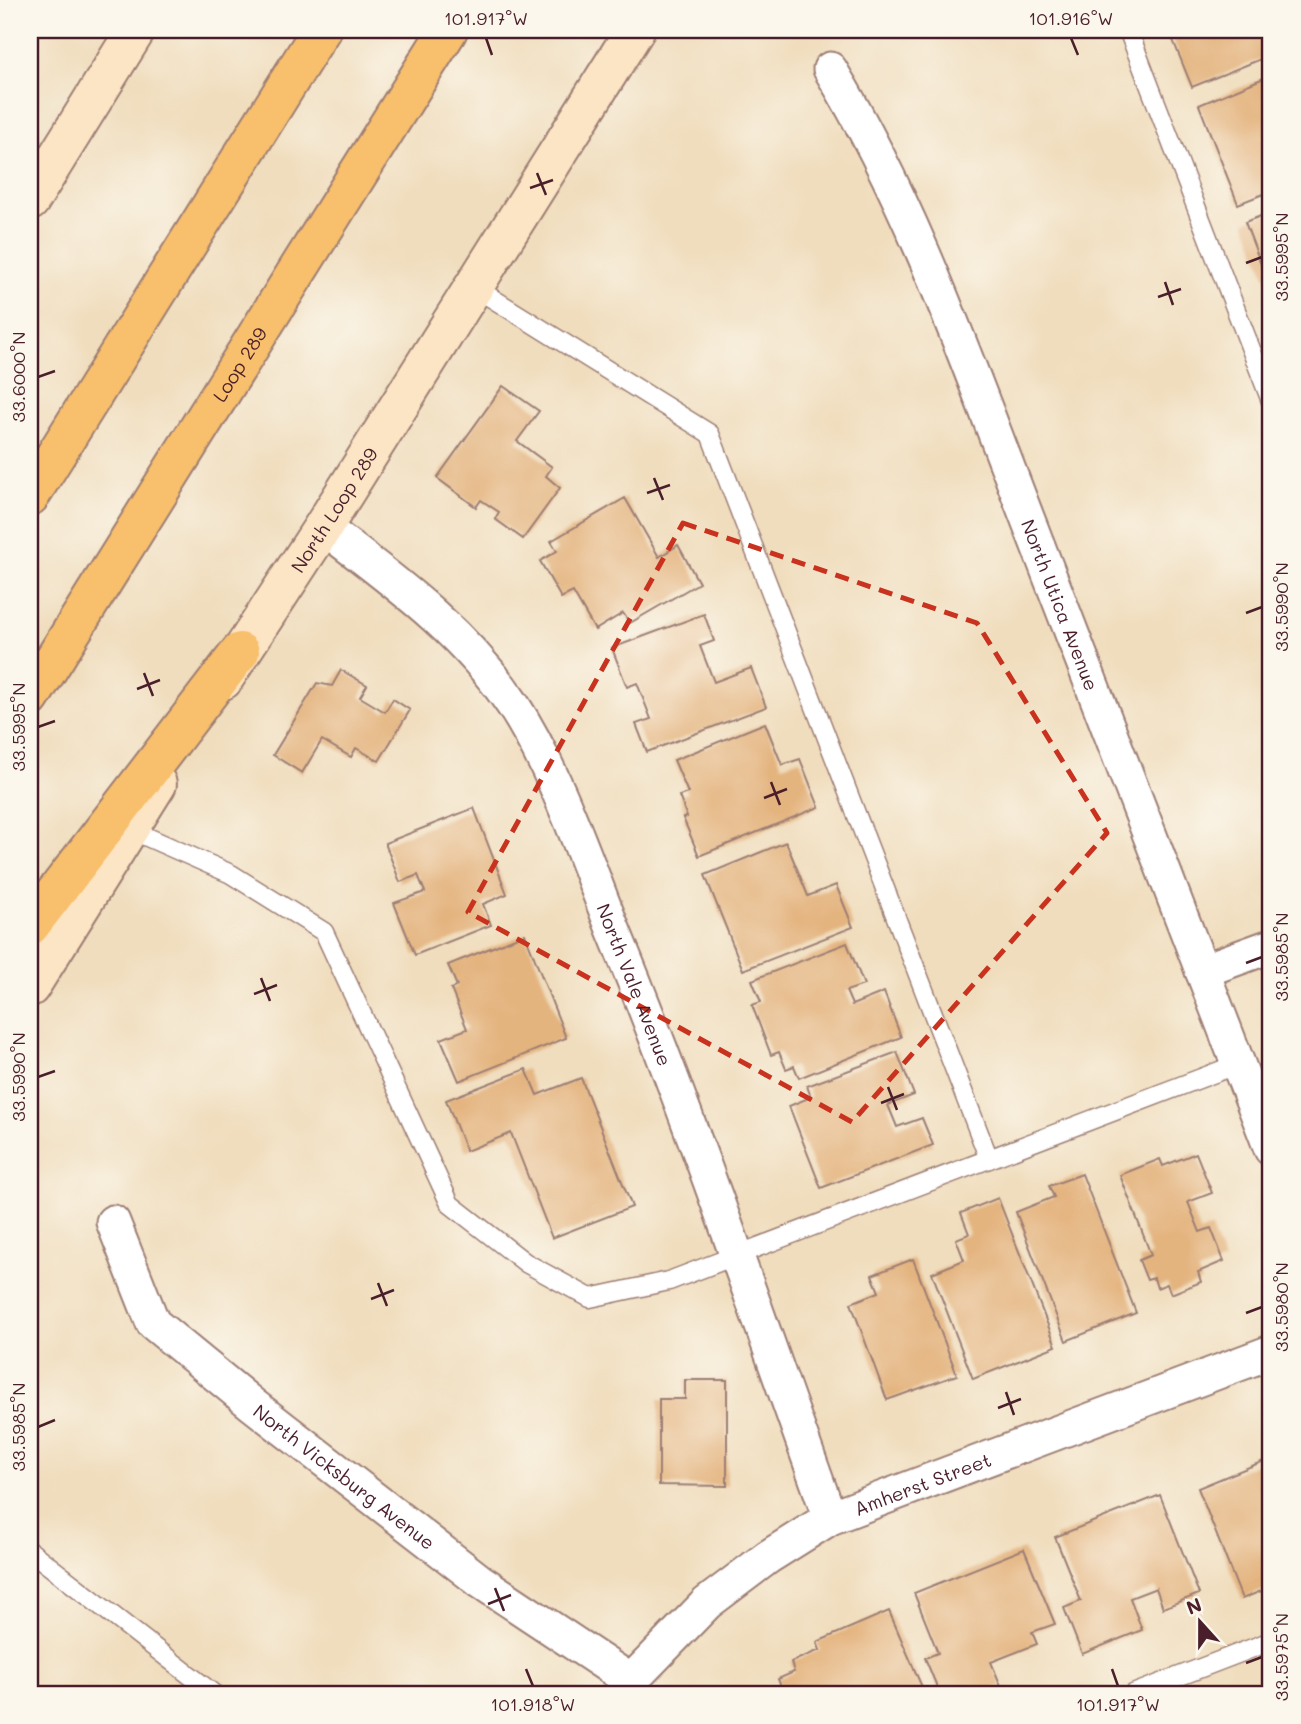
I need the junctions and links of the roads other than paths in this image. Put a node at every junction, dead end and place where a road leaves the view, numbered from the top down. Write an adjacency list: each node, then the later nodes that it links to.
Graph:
1 (136, 30): 7 (main road)
2 (321, 30): 10 (highway)
3 (448, 30): 13 (highway, Loop 289)
4 (635, 30): 8 (main road, North Loop 289)
5 (1128, 30): 9 (lane)
6 (830, 69): 17 (street, North Utica Avenue)
7 (30, 201)
8 (474, 287): 11 (main road, North Loop 289); 21 (lane)
9 (1271, 401)
10 (30, 496)
11 (323, 527): 12 (main road, North Loop 289); 23 (street, North Vale Avenue)
12 (240, 652): 14 (main road, North Loop 289); 15 (highway)
13 (30, 698)
14 (129, 829): 18 (main road, North Loop 289); 23 (lane)
15 (30, 926)
16 (1271, 946): 17 (street)
17 (1202, 971): 19 (street, North Utica Avenue)
18 (30, 987)
19 (1238, 1064): 20 (street, North Utica Avenue); 21 (lane)
20 (1271, 1149)
21 (989, 1159): 23 (lane)
22 (113, 1222): 28 (street, North Vicksburg Avenue)
23 (736, 1255): 25 (street, North Vale Avenue)
24 (1271, 1352): 25 (street, Amherst Street)
25 (830, 1518): 28 (street, Amherst Street)
26 (30, 1551): 29 (lane)
27 (1271, 1641): 30 (lane)
28 (627, 1688)
29 (214, 1694)
30 (1133, 1694)

